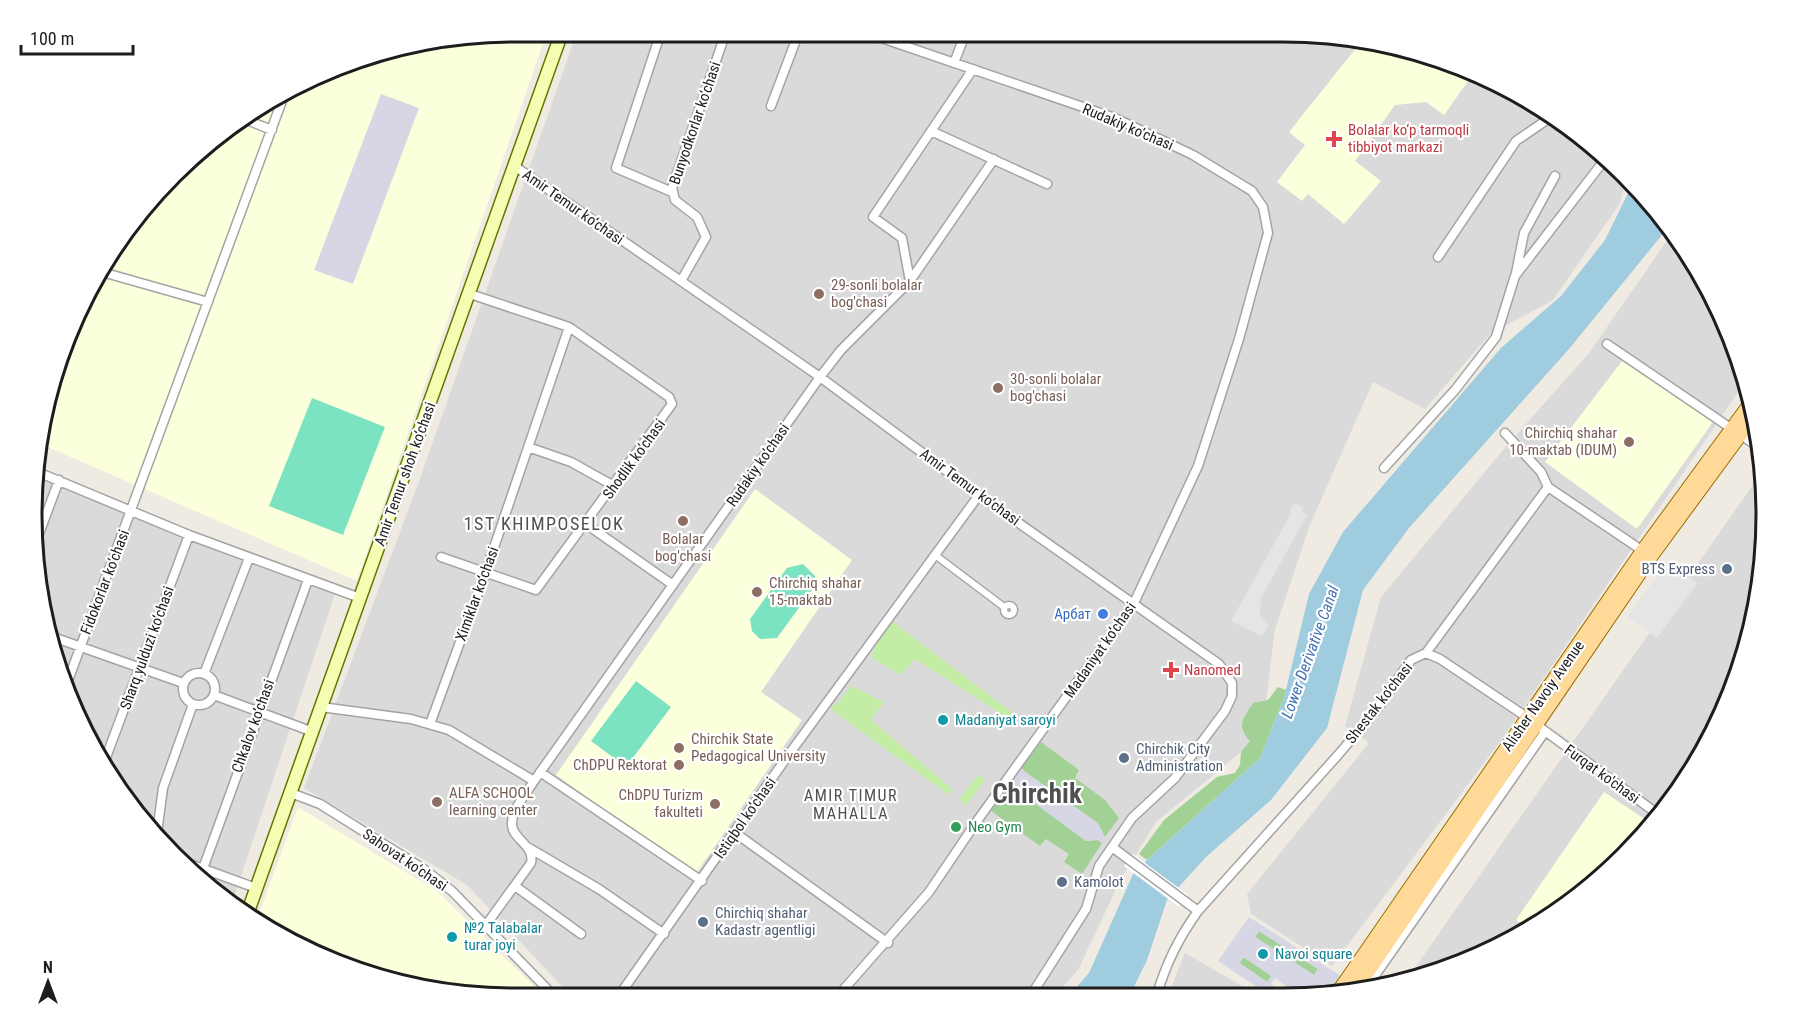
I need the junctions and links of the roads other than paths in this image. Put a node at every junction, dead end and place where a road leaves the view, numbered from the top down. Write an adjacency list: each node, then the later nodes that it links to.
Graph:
1 (559, 42): 17 (main road, Amir Temur shoh ko‘chasi)
2 (658, 42): 21 (street)
3 (723, 42): 21 (street, Bunyodkorlar ko‘chasi)
4 (795, 42): 10 (street)
5 (893, 42): 7 (street)
6 (962, 42): 7 (street)
7 (954, 63): 8 (street)
8 (973, 69): 14 (street); 20 (street, Rudakiy ko‘chasi)
9 (281, 103): 13 (street, Fidokorlar ko‘chasi)
10 (771, 106)
11 (1545, 121): 22 (street)
12 (252, 122): 13 (street)
13 (272, 130): 28 (street, Fidokorlar ko‘chasi)
14 (931, 131): 15 (street); 26 (street)
15 (994, 159): 19 (street); 26 (street, Rudakiy ko‘chasi)
16 (1601, 165): 24 (street)
17 (516, 167): 25 (street, Amir Temur ko‘chasi); 27 (main road, Amir Temur shoh ko‘chasi)
18 (1555, 176): 24 (street)
19 (1047, 184)
20 (1245, 185): 56 (street, Madaniyat ko‘chasi)
21 (672, 192): 25 (street, Bunyodkorlar ko‘chasi)
22 (1438, 257)
23 (108, 274): 28 (street)
24 (1515, 276): 38 (street)
25 (681, 281): 31 (street, Amir Temur ko‘chasi)
26 (910, 281): 31 (street, Rudakiy ko‘chasi)
27 (470, 294): 29 (street, Shodlik ko‘chasi); 55 (main road, Amir Temur shoh ko‘chasi)
28 (208, 302): 44 (street, Fidokorlar ko‘chasi)
29 (569, 327): 37 (street, Ximiklar ko‘chasi); 41 (street, Shodlik ko‘chasi)
30 (1607, 344): 34 (street)
31 (820, 377): 43 (street, Amir Temur ko‘chasi); 54 (street, Rudakiy ko‘chasi)
32 (1745, 416): 34 (main road, Alisher Navoiy Avenue)
33 (1747, 422): 34 (main road, Alisher Navoiy Avenue)
34 (1737, 432): 36 (street); 48 (main road, Alisher Navoiy Avenue); 70 (main road, Alisher Navoiy Avenue)
35 (1505, 433): 42 (street)
36 (1750, 441)
37 (528, 447): 41 (street); 52 (street, Ximiklar ko‘chasi)
38 (1384, 468)
39 (44, 474): 40 (street)
40 (59, 480): 44 (street); 46 (street)
41 (614, 486): 45 (street, Shodlik ko‘chasi)
42 (1548, 487): 48 (street); 60 (street, Shestak ko'chasi)
43 (979, 495): 49 (street, Istiqbol ko‘chasi); 56 (street, Amir Temur ko‘chasi)
44 (132, 511): 47 (street); 59 (street, Fidokorlar ko‘chasi)
45 (586, 524): 52 (street, Shodlik ko‘chasi); 54 (street)
46 (42, 525)
47 (189, 535): 51 (street); 61 (street, Sharq yulduzi ko‘chasi)
48 (1643, 551): 70 (main road, Alisher Navoiy Avenue)
49 (935, 555): 57 (street); 78 (street, Istiqbol ko‘chasi)
50 (441, 557): 52 (street, Shodlik ko‘chasi)
51 (249, 558): 53 (street); 62 (street)
52 (486, 571): 69 (street, Ximiklar ko‘chasi)
53 (308, 580): 55 (street); 68 (street, Chkalov ko‘chasi)
54 (673, 585): 73 (street, Rudakiy ko‘chasi)
55 (360, 598): 67 (main road, Amir Temur shoh ko‘chasi)
56 (1134, 603): 79 (street, Amir Temur ko‘chasi); 91 (street, Madaniyat ko‘chasi)
57 (1005, 607)
58 (59, 639): 59 (street)
59 (81, 647): 61 (street); 63 (street, Fidokorlar ko‘chasi)
60 (1426, 653): 70 (street, Furqat ko'chasi); 87 (street, Shestak ko'chasi)
61 (139, 668): 64 (street); 72 (street, Sharq yulduzi ko‘chasi)
62 (204, 674): 64 (street); 65 (street)
63 (70, 675)
64 (183, 683): 66 (street)
65 (214, 695): 66 (street); 68 (street)
66 (193, 704): 77 (street)
67 (321, 707): 69 (street); 71 (main road, Amir Temur shoh ko‘chasi)
68 (258, 712): 71 (street); 81 (street, Chkalov ko‘chasi)
69 (430, 724): 74 (street)
70 (1535, 725): 76 (street, Furqat ko'chasi); 92 (street, Alisher Navoiy Avenue); 93 (main road, Alisher Navoiy Avenue); 94 (main road, Alisher Navoiy Avenue)
71 (313, 732): 75 (main road, Amir Temur shoh ko‘chasi)
72 (107, 754)
73 (540, 772): 74 (street, Rudakiy ko‘chasi); 83 (street)
74 (534, 781): 80 (street, Rudakiy ko‘chasi)
75 (291, 793): 85 (main road, Amir Temur shoh ko‘chasi); 88 (street, Sahovat ko‘chasi)
76 (1652, 810)
77 (158, 826)
78 (734, 832): 83 (street, Istiqbol ko‘chasi); 91 (street)
79 (1112, 847): 87 (street); 98 (street, Amir Temur ko‘chasi)
80 (529, 848): 84 (street); 90 (street)
81 (202, 871)
82 (204, 872): 85 (street)
83 (702, 881): 90 (street, Istiqbol ko‘chasi)
84 (515, 886): 88 (street); 89 (street)
85 (256, 888): 86 (main road, Amir Temur shoh ko‘chasi)
86 (250, 906)
87 (1198, 911): 99 (street, Shestak ko'chasi)
88 (486, 925): 95 (street, Sahovat ko‘chasi)
89 (581, 934)
90 (664, 934): 96 (street, Istiqbol ko‘chasi)
91 (888, 943): 97 (street, Madaniyat ko‘chasi)
92 (1372, 980)
93 (1361, 981)
94 (1345, 984)
95 (546, 988)
96 (625, 988)
97 (846, 988)
98 (1036, 988)
99 (1159, 988)

